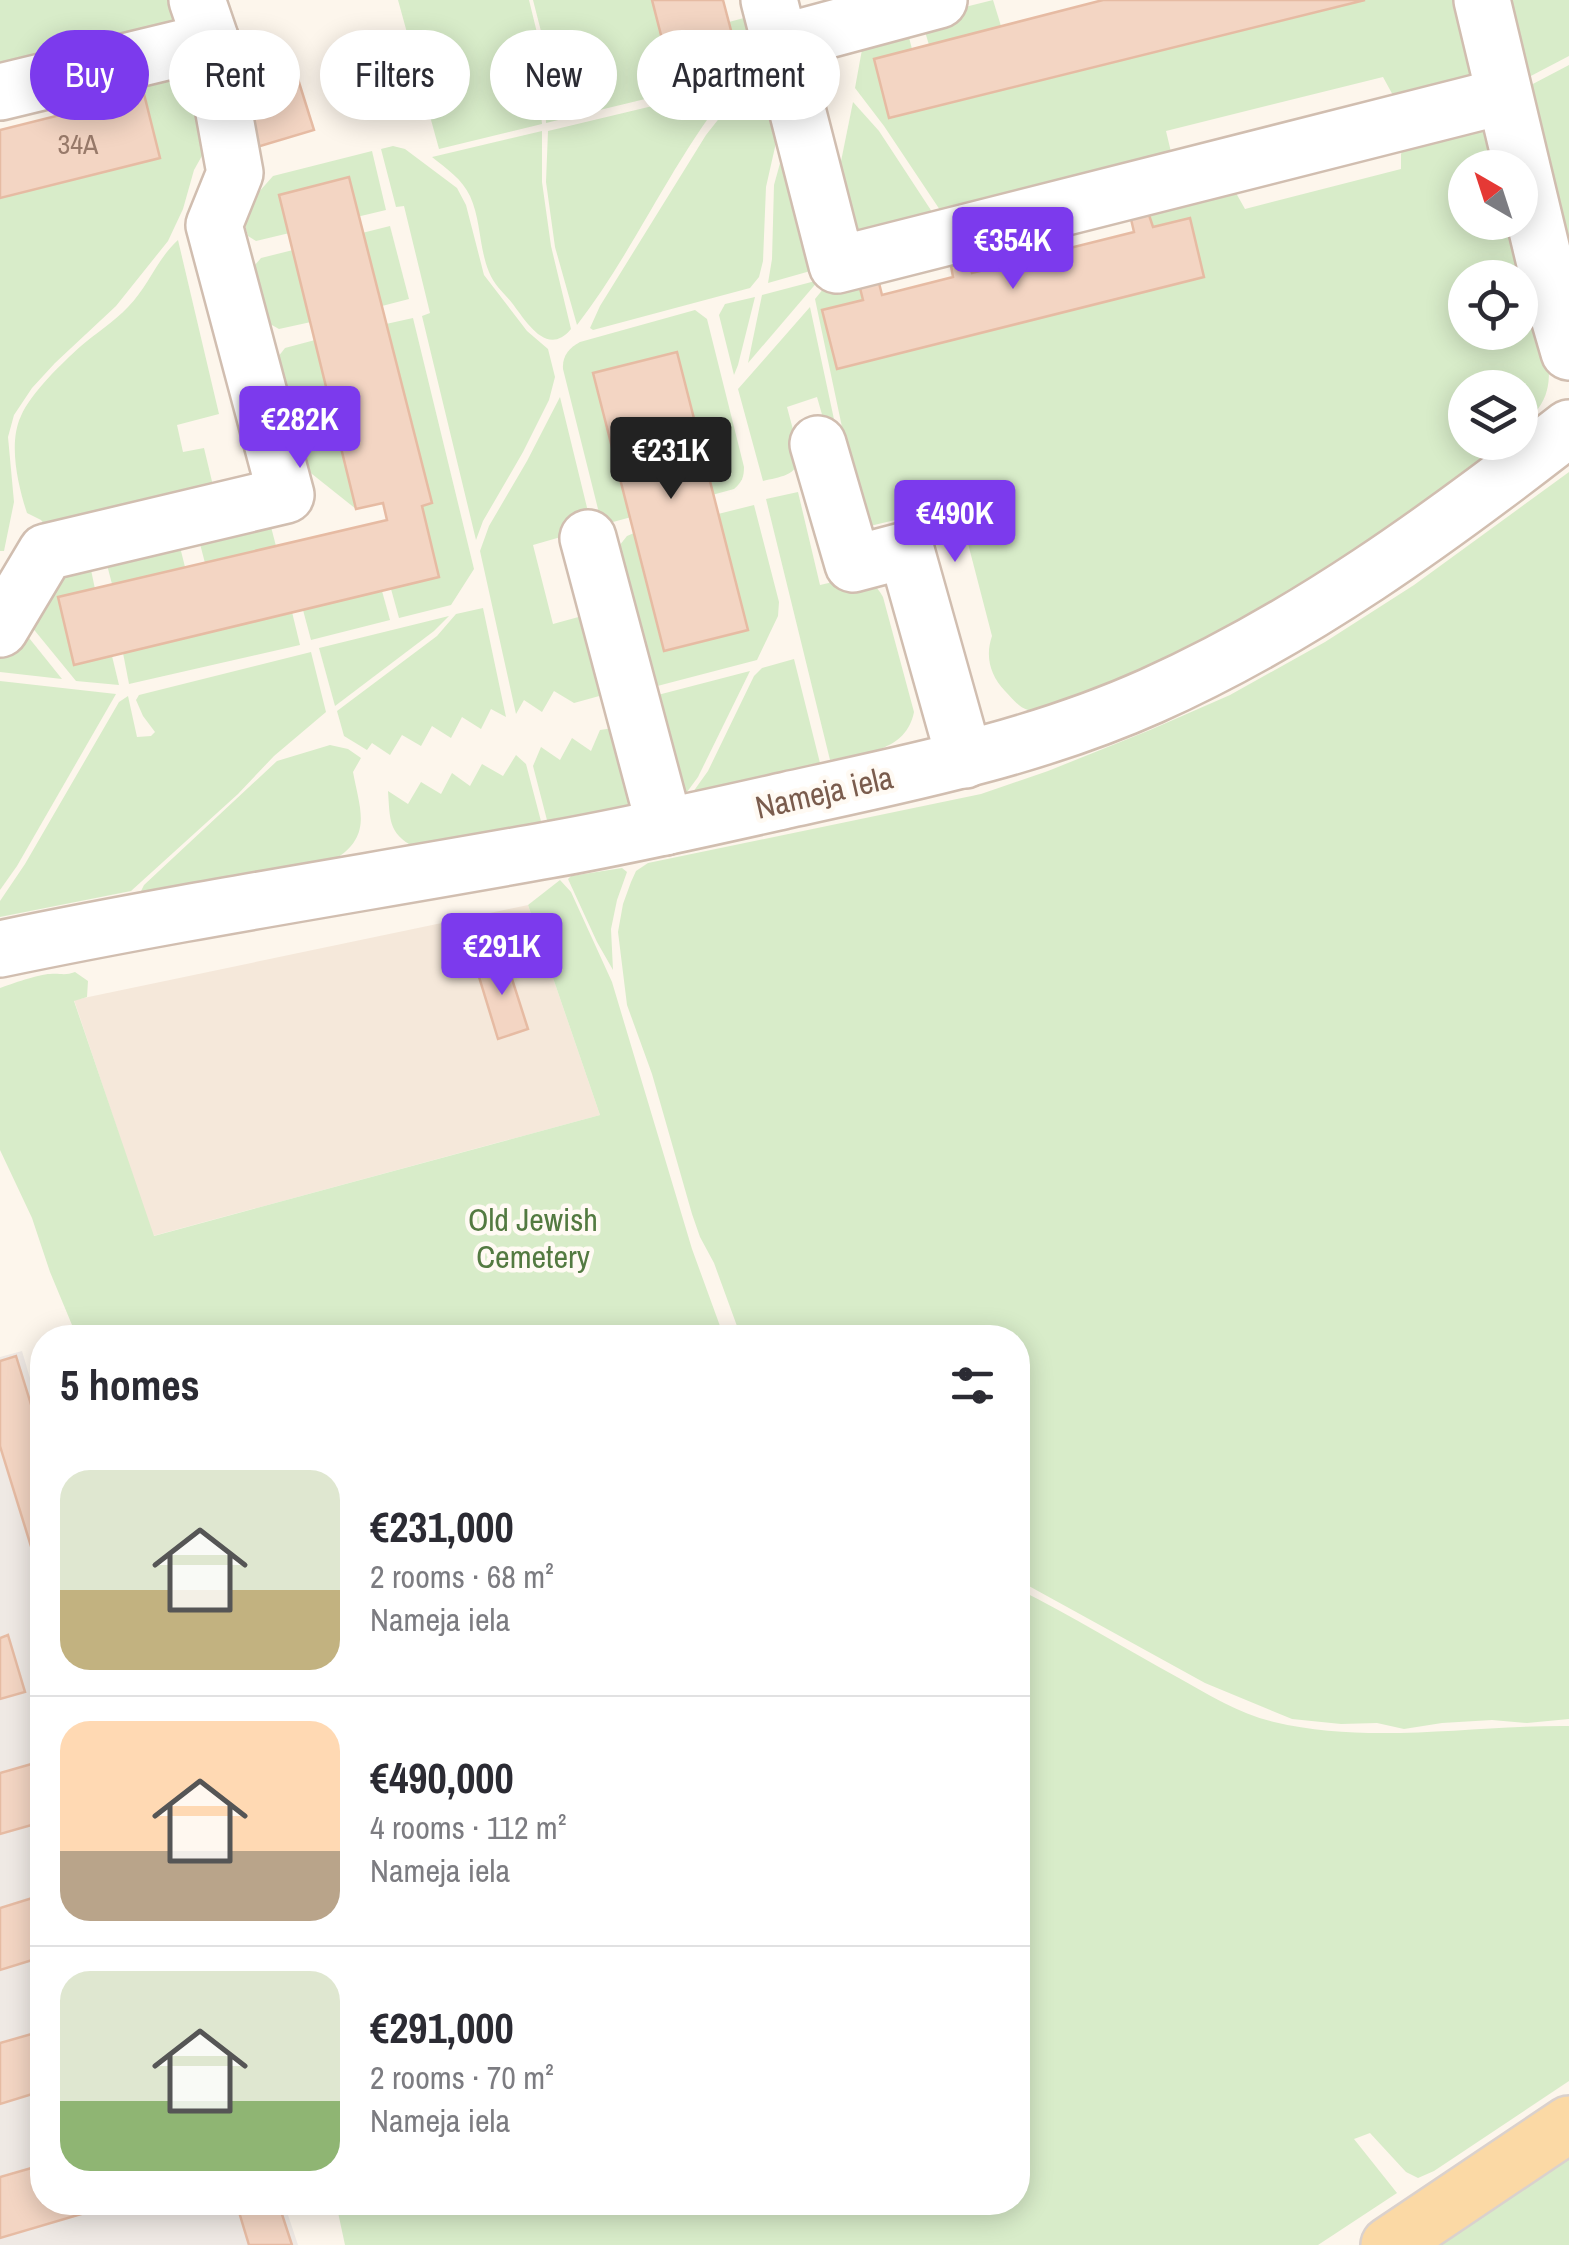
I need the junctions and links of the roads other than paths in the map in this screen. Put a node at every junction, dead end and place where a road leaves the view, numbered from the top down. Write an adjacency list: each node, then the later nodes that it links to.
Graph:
1 (939, 0): 4 (street)
2 (1482, 0): 6 (street)
3 (204, 20): 5 (street); 11 (street)
4 (774, 22): 6 (street)
5 (0, 92)
6 (1504, 96): 7 (street)
7 (1569, 352)
8 (1569, 428): 12 (street, Nameja iela)
9 (818, 444): 12 (street)
10 (588, 538): 13 (street)
11 (0, 629)
12 (965, 760): 13 (street, Nameja iela)
13 (665, 827): 14 (street, Nameja iela)
14 (0, 949)
15 (1569, 2124): 16 (main road)
16 (1389, 2245)

